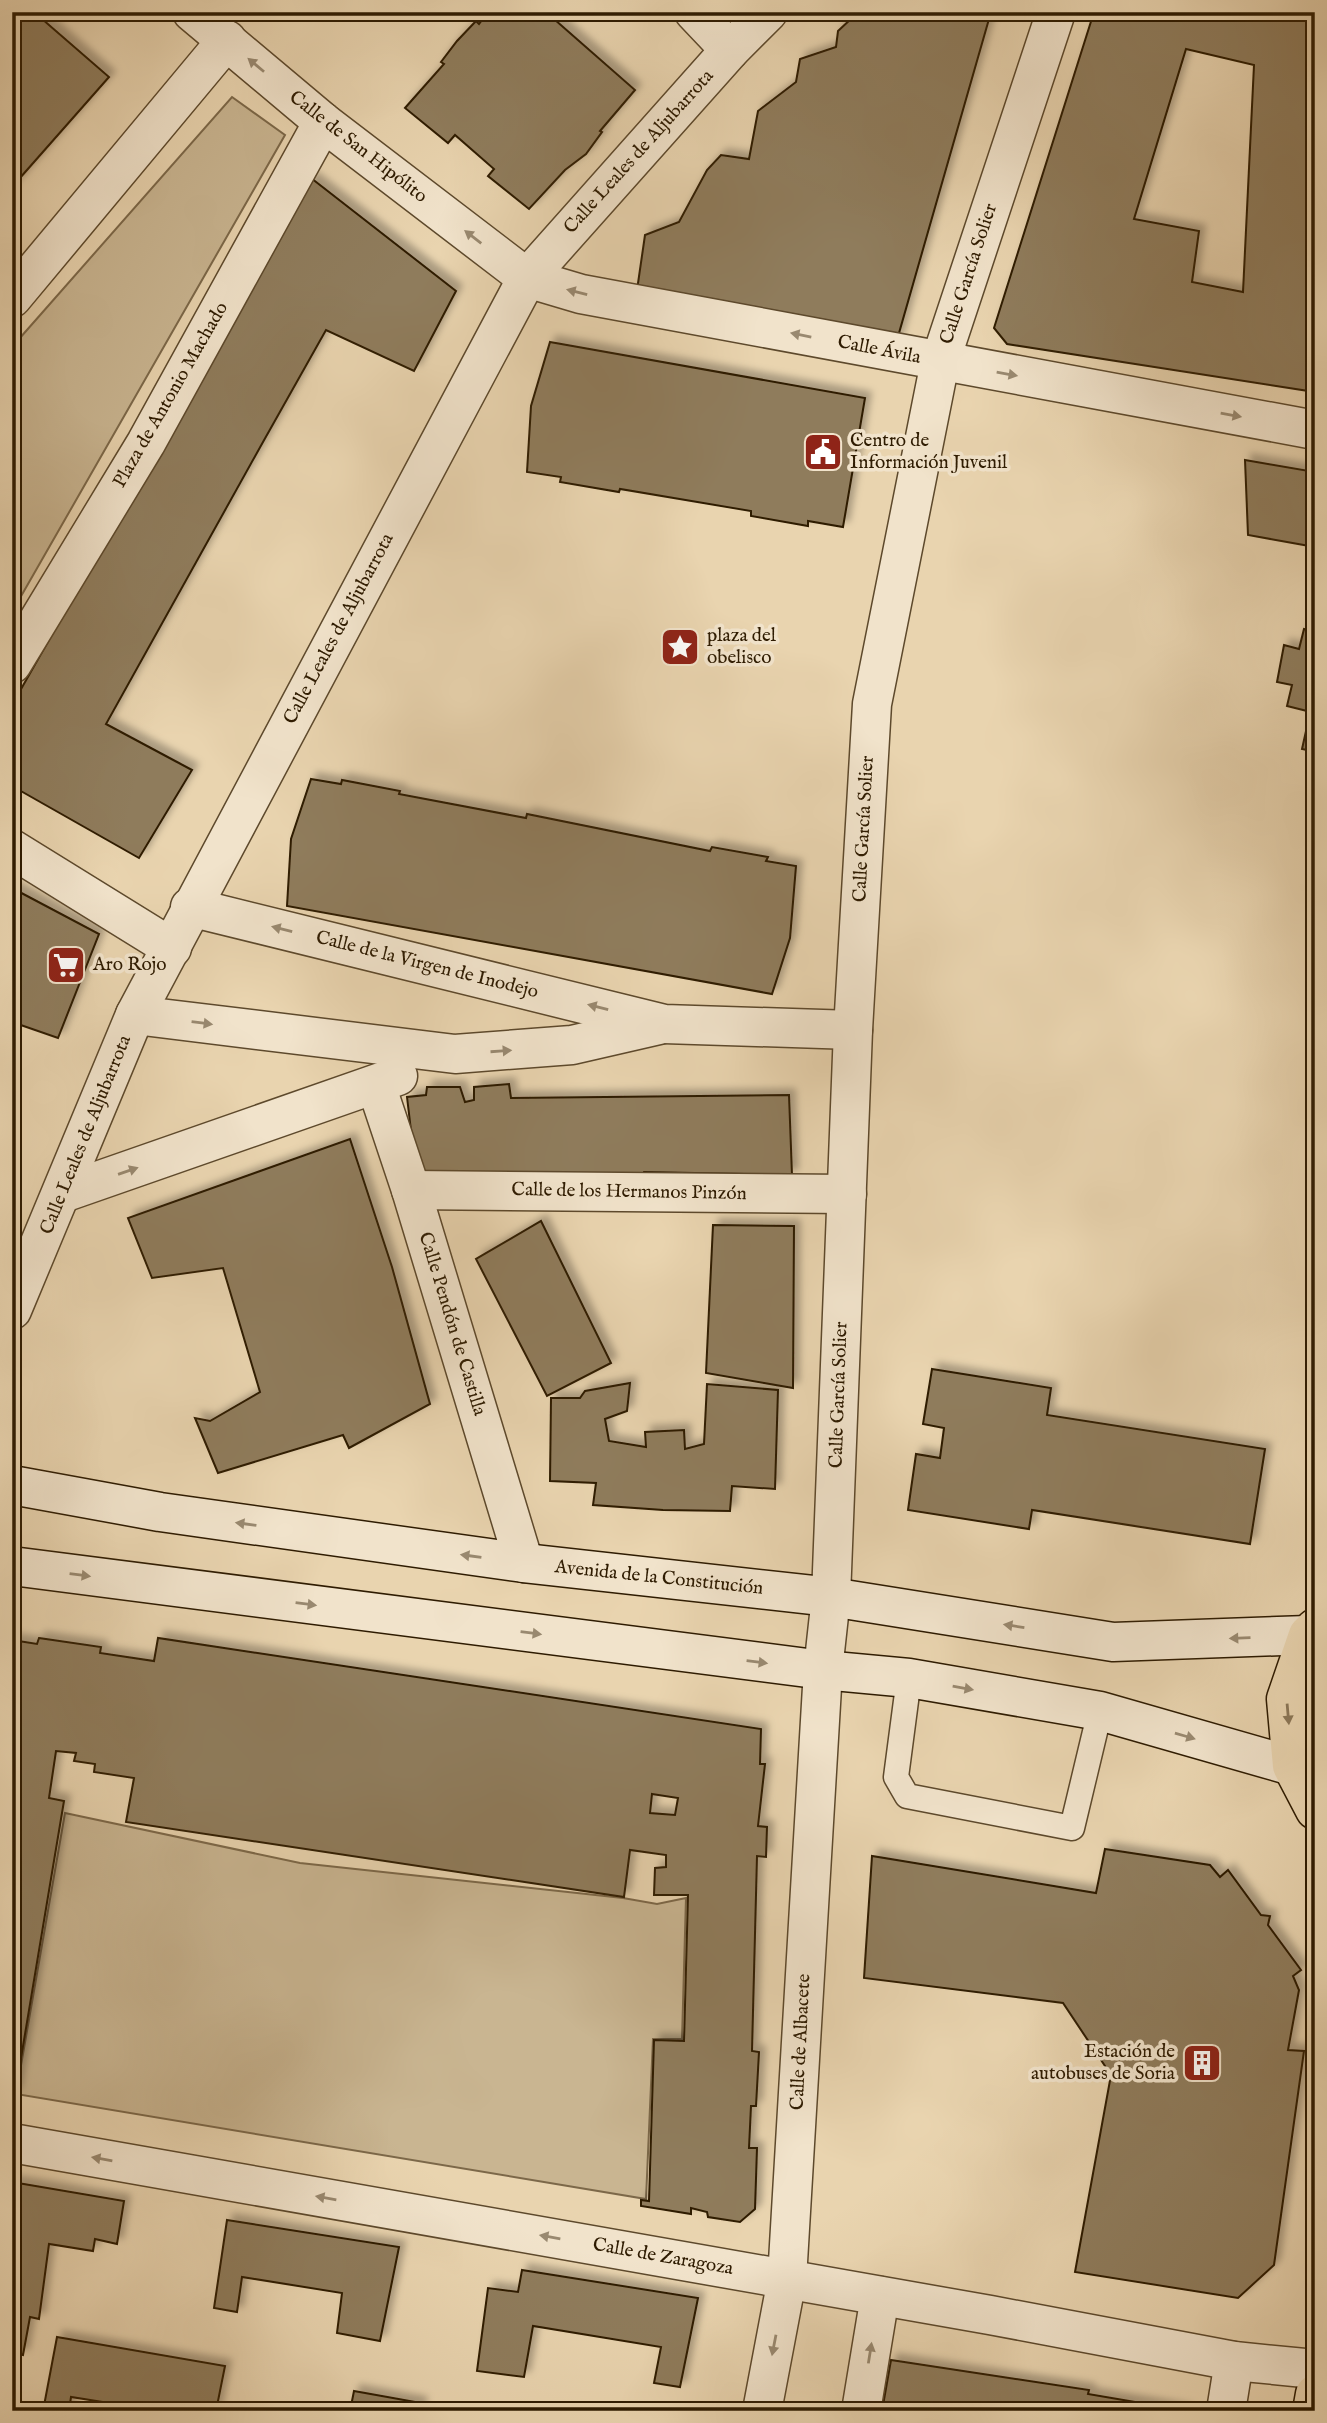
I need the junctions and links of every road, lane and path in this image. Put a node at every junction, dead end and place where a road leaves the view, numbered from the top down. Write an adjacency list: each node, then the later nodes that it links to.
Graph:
1 (192, 12): 5 (street, Calle de San Hipólito)
2 (694, 12): 6 (street)
3 (768, 12): 6 (street, Calle Leales de Aljubarrota)
4 (1056, 12): 10 (street, Calle García Solier)
5 (227, 40): 7 (street, Calle de San Hipólito, one-way to 5); 9 (street)
6 (730, 50): 8 (street, Calle Leales de Aljubarrota)
7 (323, 122): 8 (street, Calle de San Hipólito, one-way to 7); 12 (street, Plaza de Antonio Machado)
8 (527, 278): 10 (street, Calle Ávila, one-way to 8); 14 (street, Calle Leales de Aljubarrota)
9 (12, 298)
10 (940, 362): 11 (street, Calle Ávila, one-way to 11); 18 (street, Calle García Solier)
11 (1315, 430)
12 (12, 664)
13 (12, 849): 15 (street)
14 (190, 907): 15 (street, Calle Leales de Aljubarrota); 17 (street, Calle de la Virgen de Inodejo, one-way to 14)
15 (172, 948): 16 (street, Calle Leales de Aljubarrota)
16 (135, 1015): 19 (street, Calle de la Virgen de Inodejo, one-way to 19); 22 (street, Calle Leales de Aljubarrota)
17 (664, 1024): 18 (street, Calle de la Virgen de Inodejo); 19 (street, Calle de la Virgen de Inodejo, one-way to 17)
18 (853, 1030): 23 (street, Calle García Solier)
19 (455, 1054): 20 (street, Calle de la Virgen de Inodejo)
20 (376, 1085): 21 (street, Calle Pendón de Castilla); 22 (street, Calle de la Virgen de Inodejo, one-way to 20)
21 (411, 1190): 23 (street, Calle de los Hermanos Pinzón); 26 (street, Calle Pendón de Castilla)
22 (63, 1193): 24 (street, Calle Leales de Aljubarrota)
23 (847, 1194): 28 (street, Calle García Solier)
24 (12, 1310)
25 (12, 1485): 26 (street, Avenida de la Constitución, one-way to 25)
26 (524, 1563): 28 (street, Avenida de la Constitución)
27 (12, 1566): 30 (street, one-way to 30)
28 (831, 1597): 29 (street, Avenida de la Constitución, one-way to 28); 30 (street, Calle García Solier)
29 (1311, 1631): 33 (main road, one-way to 33)
30 (823, 1670): 31 (street); 36 (street, Calle de Albacete)
31 (909, 1678): 32 (street, one-way to 32); 32 (lane)
32 (1100, 1711): 33 (street, one-way to 33)
33 (1292, 1766): 34 (main road)
34 (1315, 1810)
35 (12, 2143): 36 (street, Calle de Zaragoza, one-way to 35)
36 (787, 2279): 37 (street, Calle de Zaragoza); 41 (street, Calle de Albacete, one-way to 41)
37 (880, 2296): 38 (street, Calle de Zaragoza); 42 (street, one-way to 37)
38 (1234, 2361): 39 (street, Calle de Zaragoza); 43 (street)
39 (1315, 2369)
40 (1315, 2394): 44 (main road)
41 (762, 2411)
42 (861, 2411)
43 (1226, 2411)
44 (1312, 2411)

